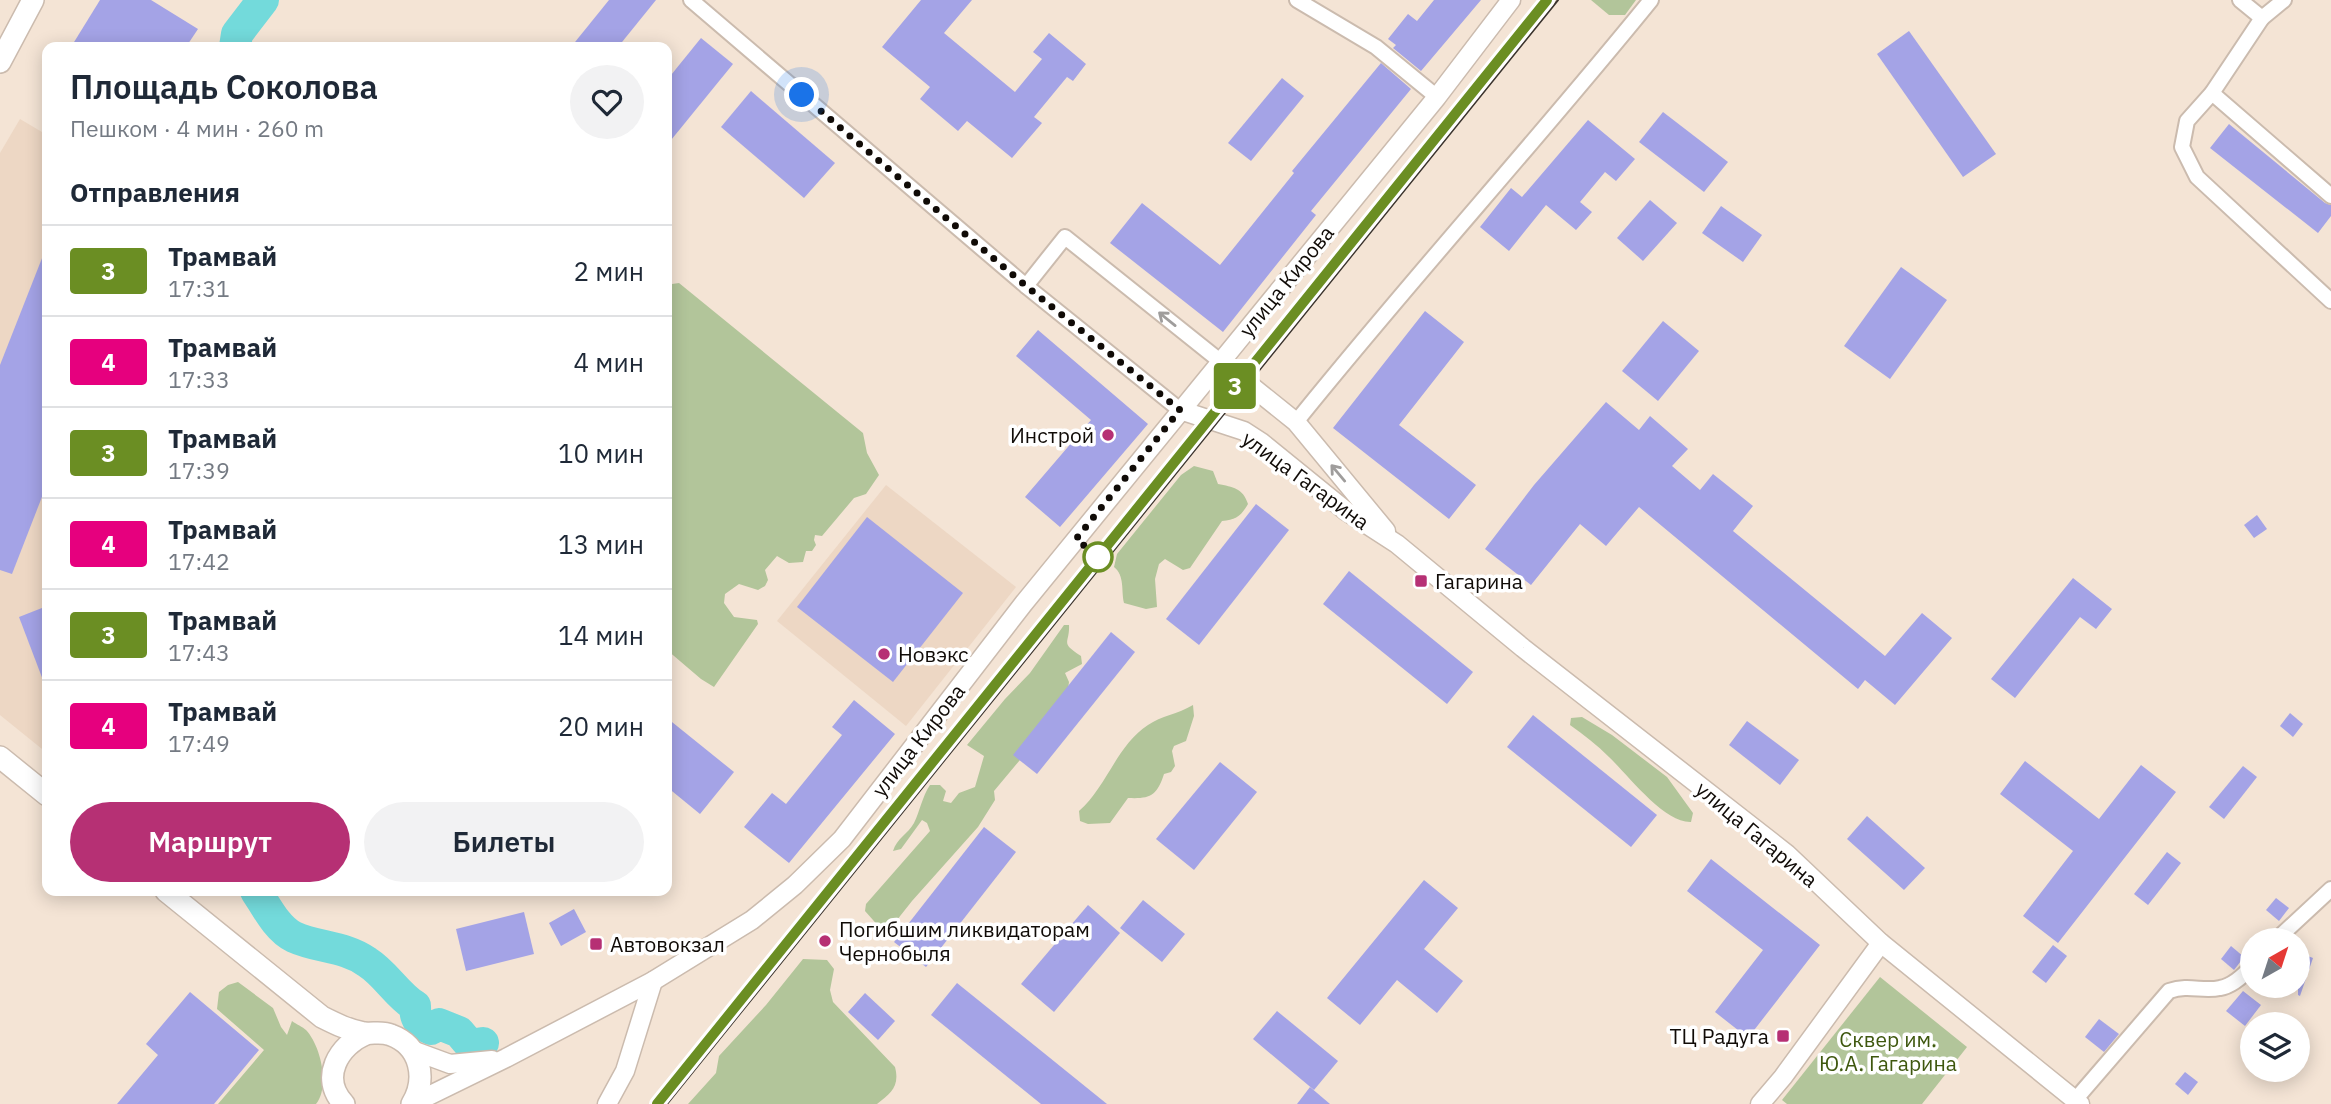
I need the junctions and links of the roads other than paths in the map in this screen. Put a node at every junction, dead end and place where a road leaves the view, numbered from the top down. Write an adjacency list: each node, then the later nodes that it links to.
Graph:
1 (33, 0): 9 (main road)
2 (691, 0): 13 (street, улица Гагарина)
3 (1297, 0): 11 (street)
4 (1511, 0): 11 (street, улица Кирова)
5 (1651, 0): 17 (street)
6 (2240, 0): 8 (street)
7 (2284, 0): 8 (street)
8 (2262, 18): 10 (street)
9 (0, 62)
10 (2212, 93): 12 (street); 14 (street)
11 (1437, 97): 15 (street, улица Кирова)
12 (2331, 196)
13 (1026, 286): 15 (street, улица Гагарина, one-way to 13); 16 (street, улица Гагарина)
14 (2331, 301)
15 (1220, 361): 16 (street, улица Кирова); 17 (street, улица Гагарина)
16 (1180, 410): 18 (street, улица Гагарина); 26 (street, улица Кирова)
17 (1296, 422): 18 (street, улица Гагарина, one-way to 17)
18 (1397, 544): 24 (street, улица Гагарина)
19 (0, 757): 20 (main road)
20 (42, 791)
21 (2331, 889): 23 (street)
22 (172, 896): 27 (main road)
23 (2289, 928)
24 (1881, 943): 32 (street, улица Гагарина); 36 (street)
25 (2240, 977): 32 (street)
26 (653, 981): 30 (street, улица Кирова); 35 (street)
27 (322, 1017): 28 (main road); 31 (main road)
28 (366, 1034): 29 (main road); 31 (main road)
29 (412, 1050): 30 (street); 34 (main road)
30 (506, 1058): 34 (street, улица Кирова)
31 (336, 1059): 33 (main road)
32 (2077, 1102)
33 (340, 1103)
34 (412, 1104)
35 (607, 1104)
36 (1760, 1104)

